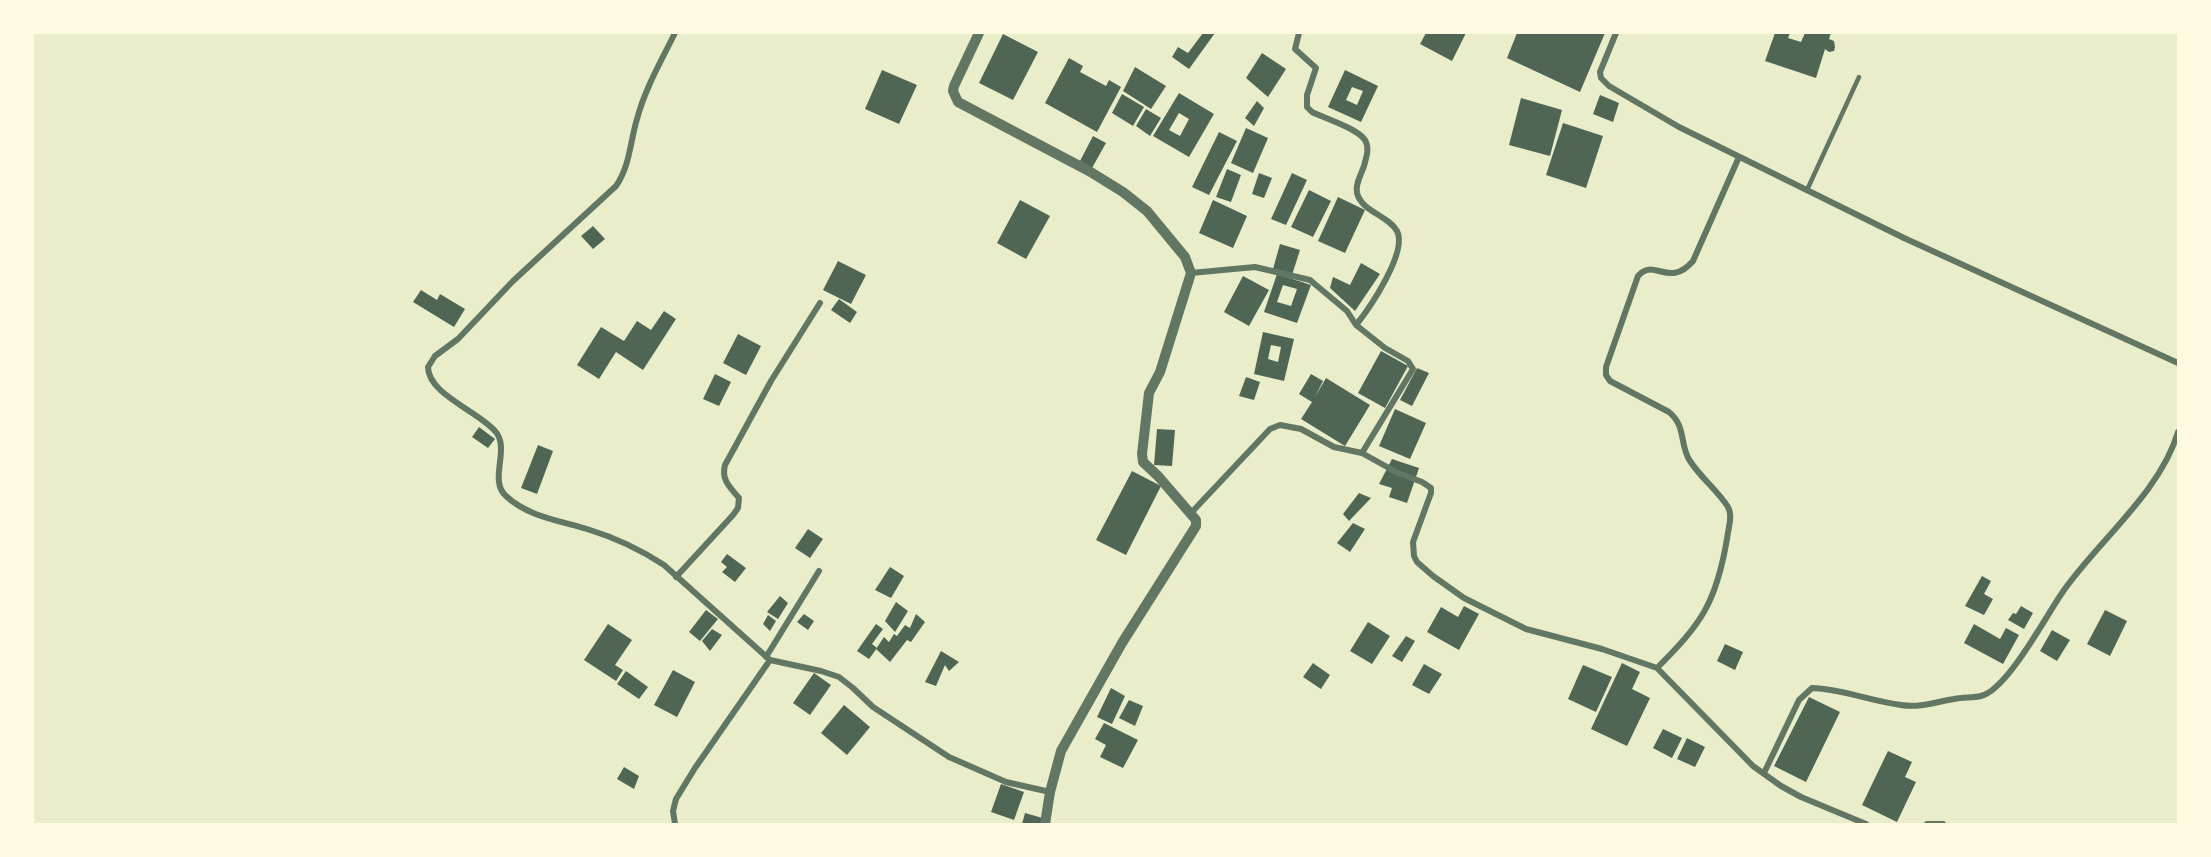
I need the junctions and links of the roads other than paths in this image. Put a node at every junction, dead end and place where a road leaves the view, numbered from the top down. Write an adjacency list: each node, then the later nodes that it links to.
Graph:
1 (675, 33): 16 (street)
2 (979, 33): 8 (street)
3 (1299, 33): 10 (street)
4 (1616, 33): 6 (street)
5 (1859, 77): 7 (lane)
6 (1739, 157): 7 (street); 18 (street)
7 (1807, 190): 11 (street)
8 (1191, 273): 10 (street); 14 (street)
9 (820, 303): 16 (street)
10 (1356, 325): 13 (street)
11 (2178, 363)
12 (2178, 432): 19 (street)
13 (1362, 453): 14 (street); 18 (street)
14 (1191, 513): 20 (street)
15 (819, 571): 17 (street)
16 (676, 577): 17 (street)
17 (768, 659): 20 (street); 21 (street)
18 (1657, 668): 19 (street)
19 (1764, 773): 23 (street)
20 (1050, 792): 22 (street)
21 (675, 824)
22 (1045, 824)
23 (1866, 824)
24 (1927, 824): 25 (street)
25 (1943, 824)

